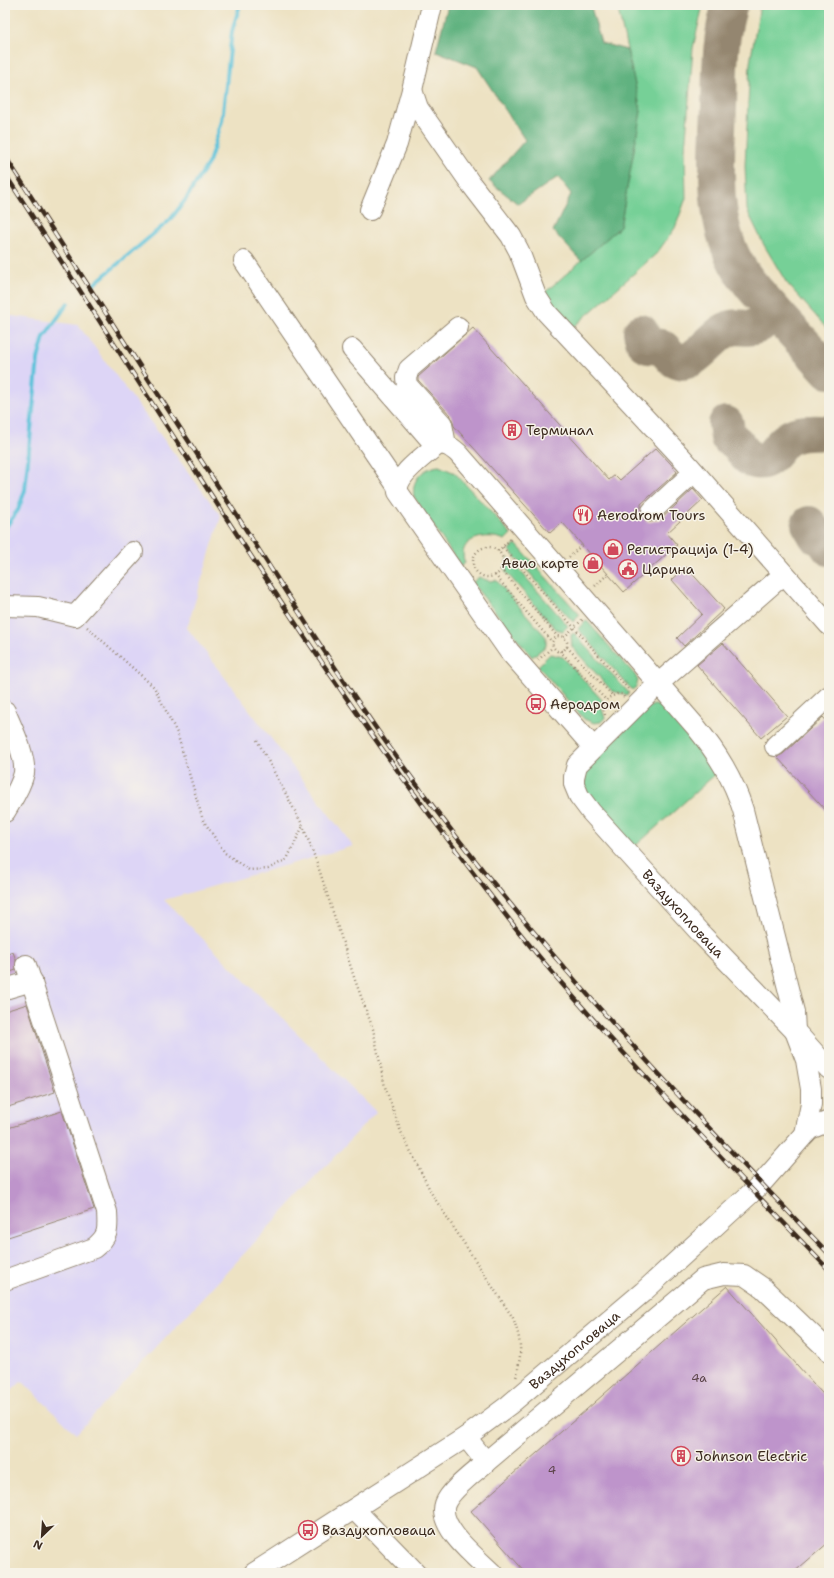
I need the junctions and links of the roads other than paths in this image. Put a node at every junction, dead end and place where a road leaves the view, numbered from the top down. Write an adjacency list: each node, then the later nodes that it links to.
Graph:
1 (432, 5): 2 (street)
2 (412, 90): 3 (street); 8 (street)
3 (370, 210)
4 (244, 261): 9 (street)
5 (458, 327): 7 (street)
6 (352, 349): 7 (street)
7 (441, 445): 9 (street); 15 (street)
8 (694, 472): 10 (street); 12 (street)
9 (397, 486): 19 (street)
10 (652, 511)
11 (133, 552): 13 (street)
12 (783, 575): 14 (street); 15 (street, Ваздухопловаца)
13 (5, 606)
14 (829, 625)
15 (659, 684): 19 (street, Ваздухопловаца); 22 (street)
16 (829, 696): 18 (street)
17 (5, 711): 20 (street)
18 (775, 746)
19 (593, 747): 22 (street, Ваздухопловаца)
20 (5, 812)
21 (5, 989): 26 (street)
22 (795, 1031): 23 (street, Ваздухопловаца); 25 (street)
23 (829, 1068)
24 (829, 1122): 25 (street, Ваздухопловаца)
25 (805, 1134): 28 (street, Ваздухопловаца)
26 (5, 1280)
27 (829, 1351): 29 (street)
28 (466, 1437): 29 (street); 30 (street, Ваздухопловаца)
29 (486, 1462): 33 (street)
30 (354, 1509): 31 (street, Ваздухопловаца); 32 (street)
31 (254, 1573)
32 (416, 1573)
33 (492, 1573)

